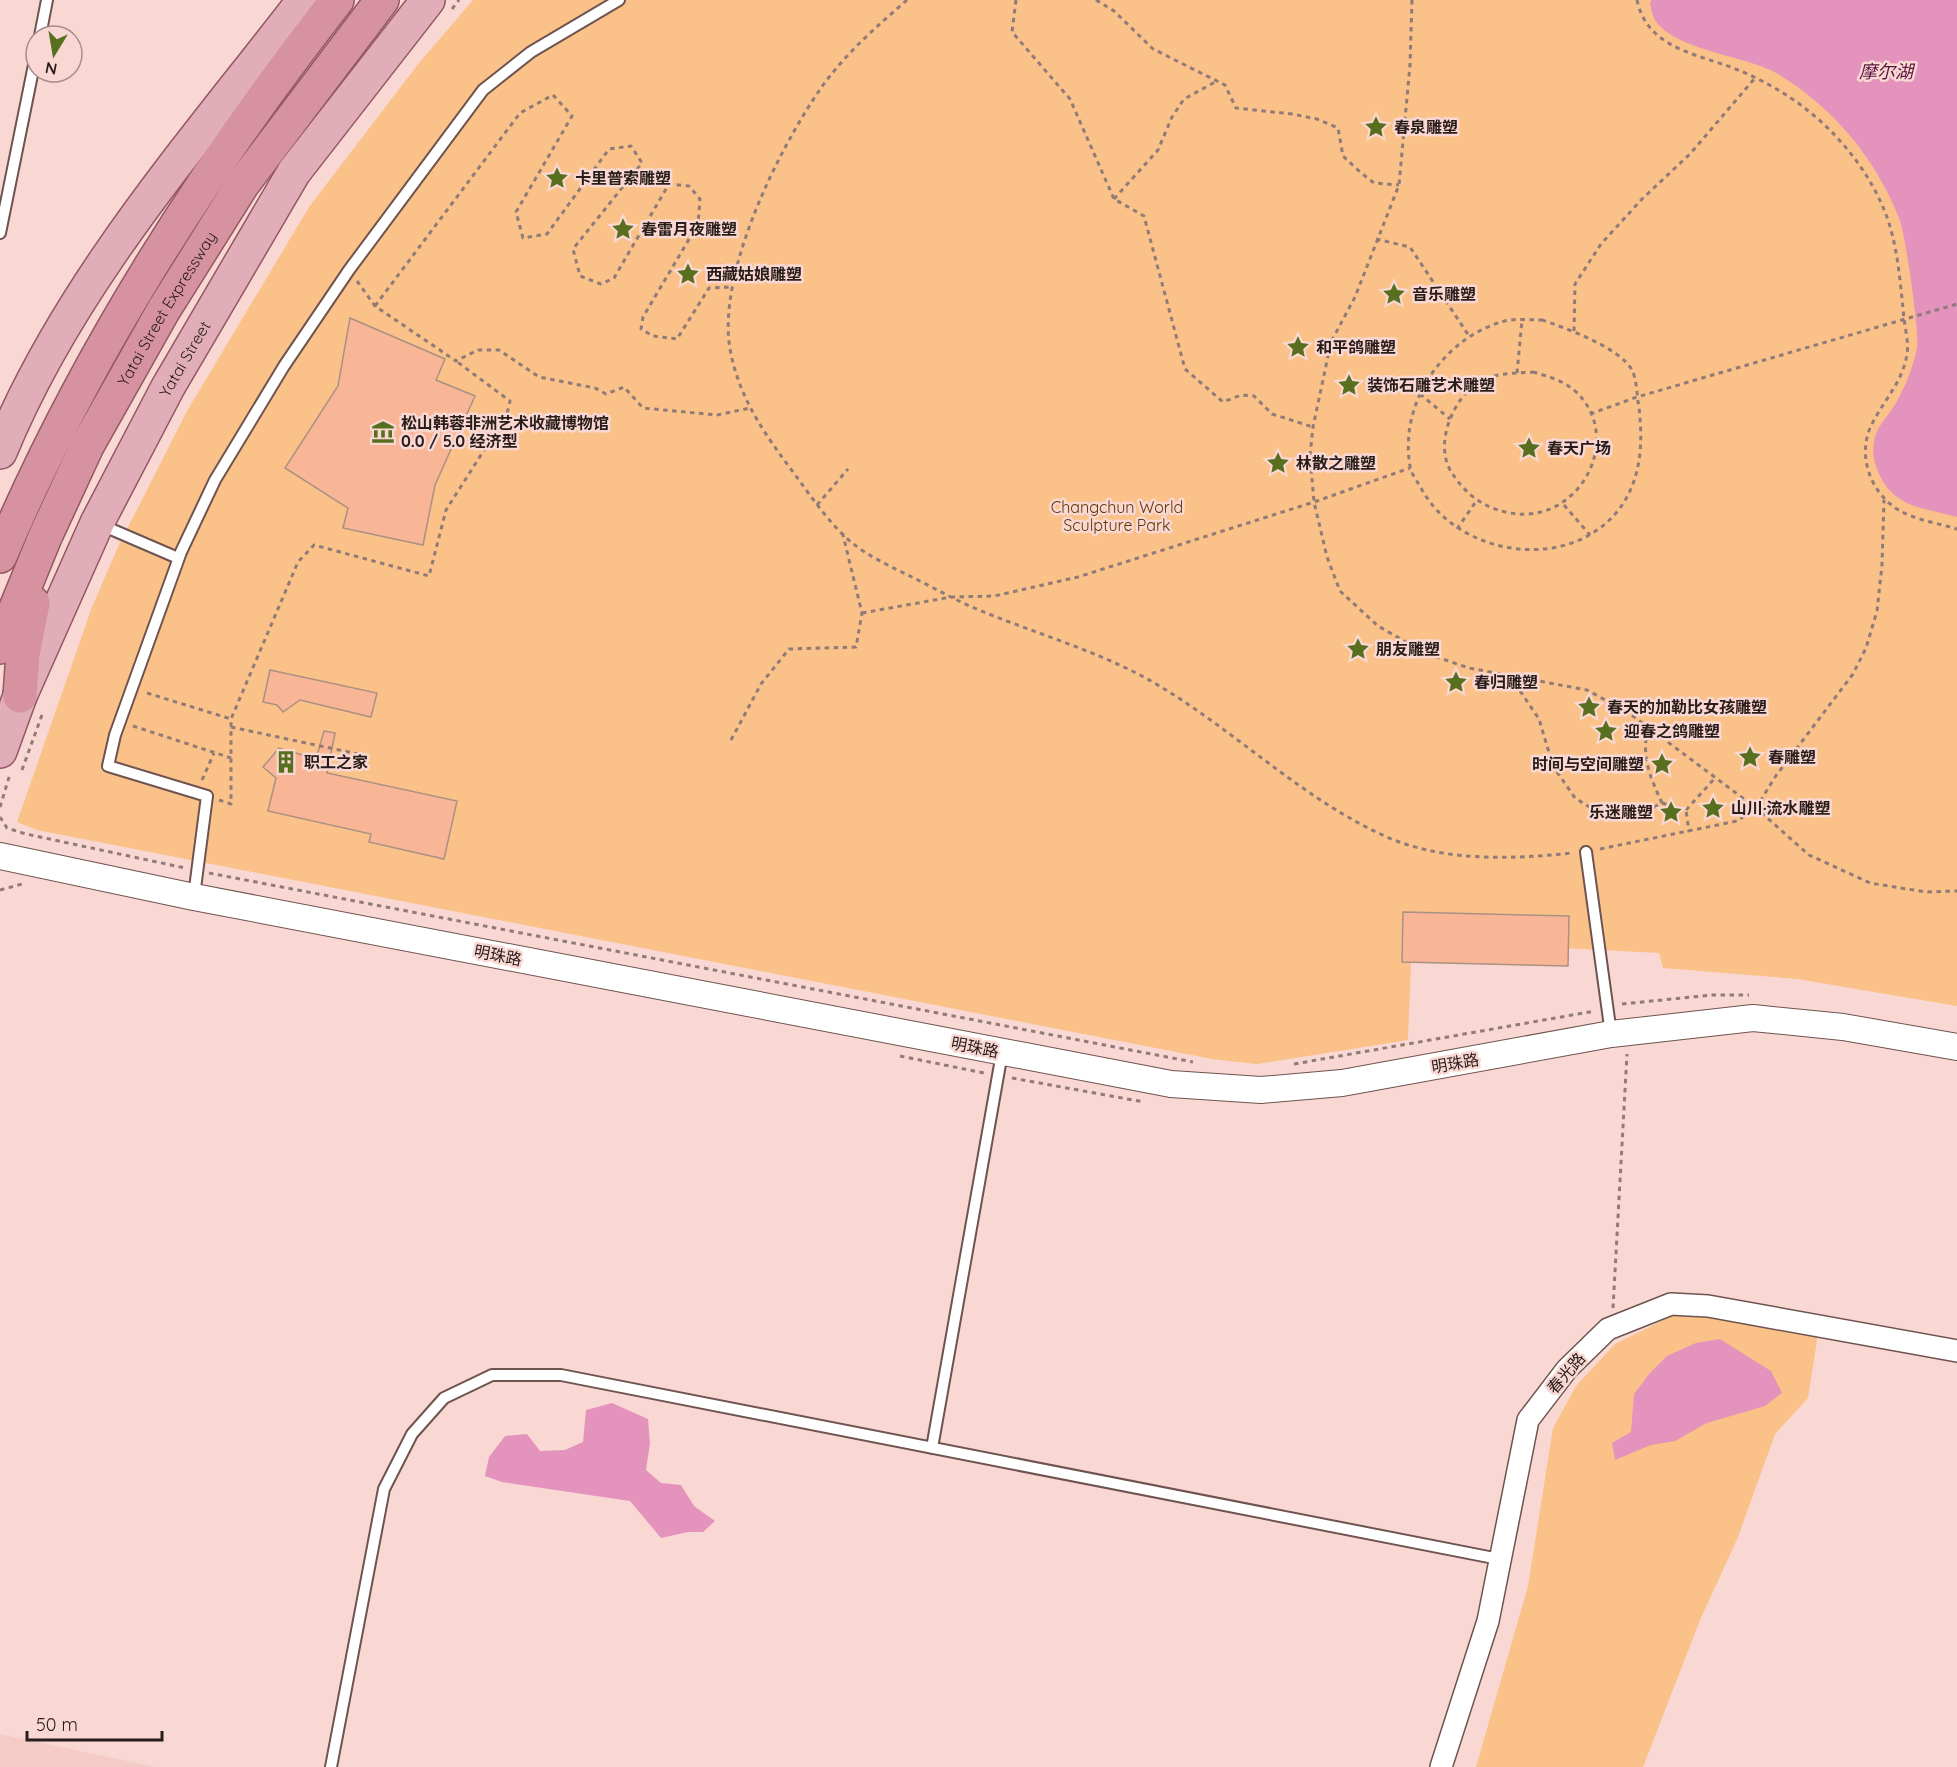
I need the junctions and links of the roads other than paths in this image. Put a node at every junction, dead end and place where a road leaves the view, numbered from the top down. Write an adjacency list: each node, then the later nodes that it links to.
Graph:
1 (47, 0): 7 (lane)
2 (304, 0): 10 (main road)
3 (337, 0): 11 (highway, Yatai Street Expressway)
4 (382, 0): 14 (highway, Yatai Street Expressway)
5 (619, 0): 16 (lane)
6 (439, 5): 12 (main road, Yatai Street)
7 (42, 24)
8 (30, 84): 9 (lane)
9 (0, 233)
10 (0, 452)
11 (23, 501): 13 (highway); 15 (highway, Yatai Street Expressway)
12 (97, 524): 16 (lane); 18 (main road, Yatai Street)
13 (0, 528)
14 (45, 537): 17 (highway, Yatai Street Expressway); 18 (highway)
15 (0, 556)
16 (178, 558): 22 (lane)
17 (0, 647)
18 (31, 705): 19 (main road, Yatai Street)
19 (11, 761)
20 (1586, 852): 23 (lane)
21 (0, 856): 22 (street, 明珠路)
22 (194, 897): 25 (street, 明珠路)
23 (1619, 1042): 24 (street, 明珠路); 25 (street, 明珠路)
24 (1957, 1047)
25 (1002, 1053): 27 (lane)
26 (1957, 1351): 28 (street, 春光路)
27 (932, 1448): 28 (lane); 29 (lane)
28 (1499, 1559): 30 (street, 春光路)
29 (331, 1767)
30 (1441, 1767)

